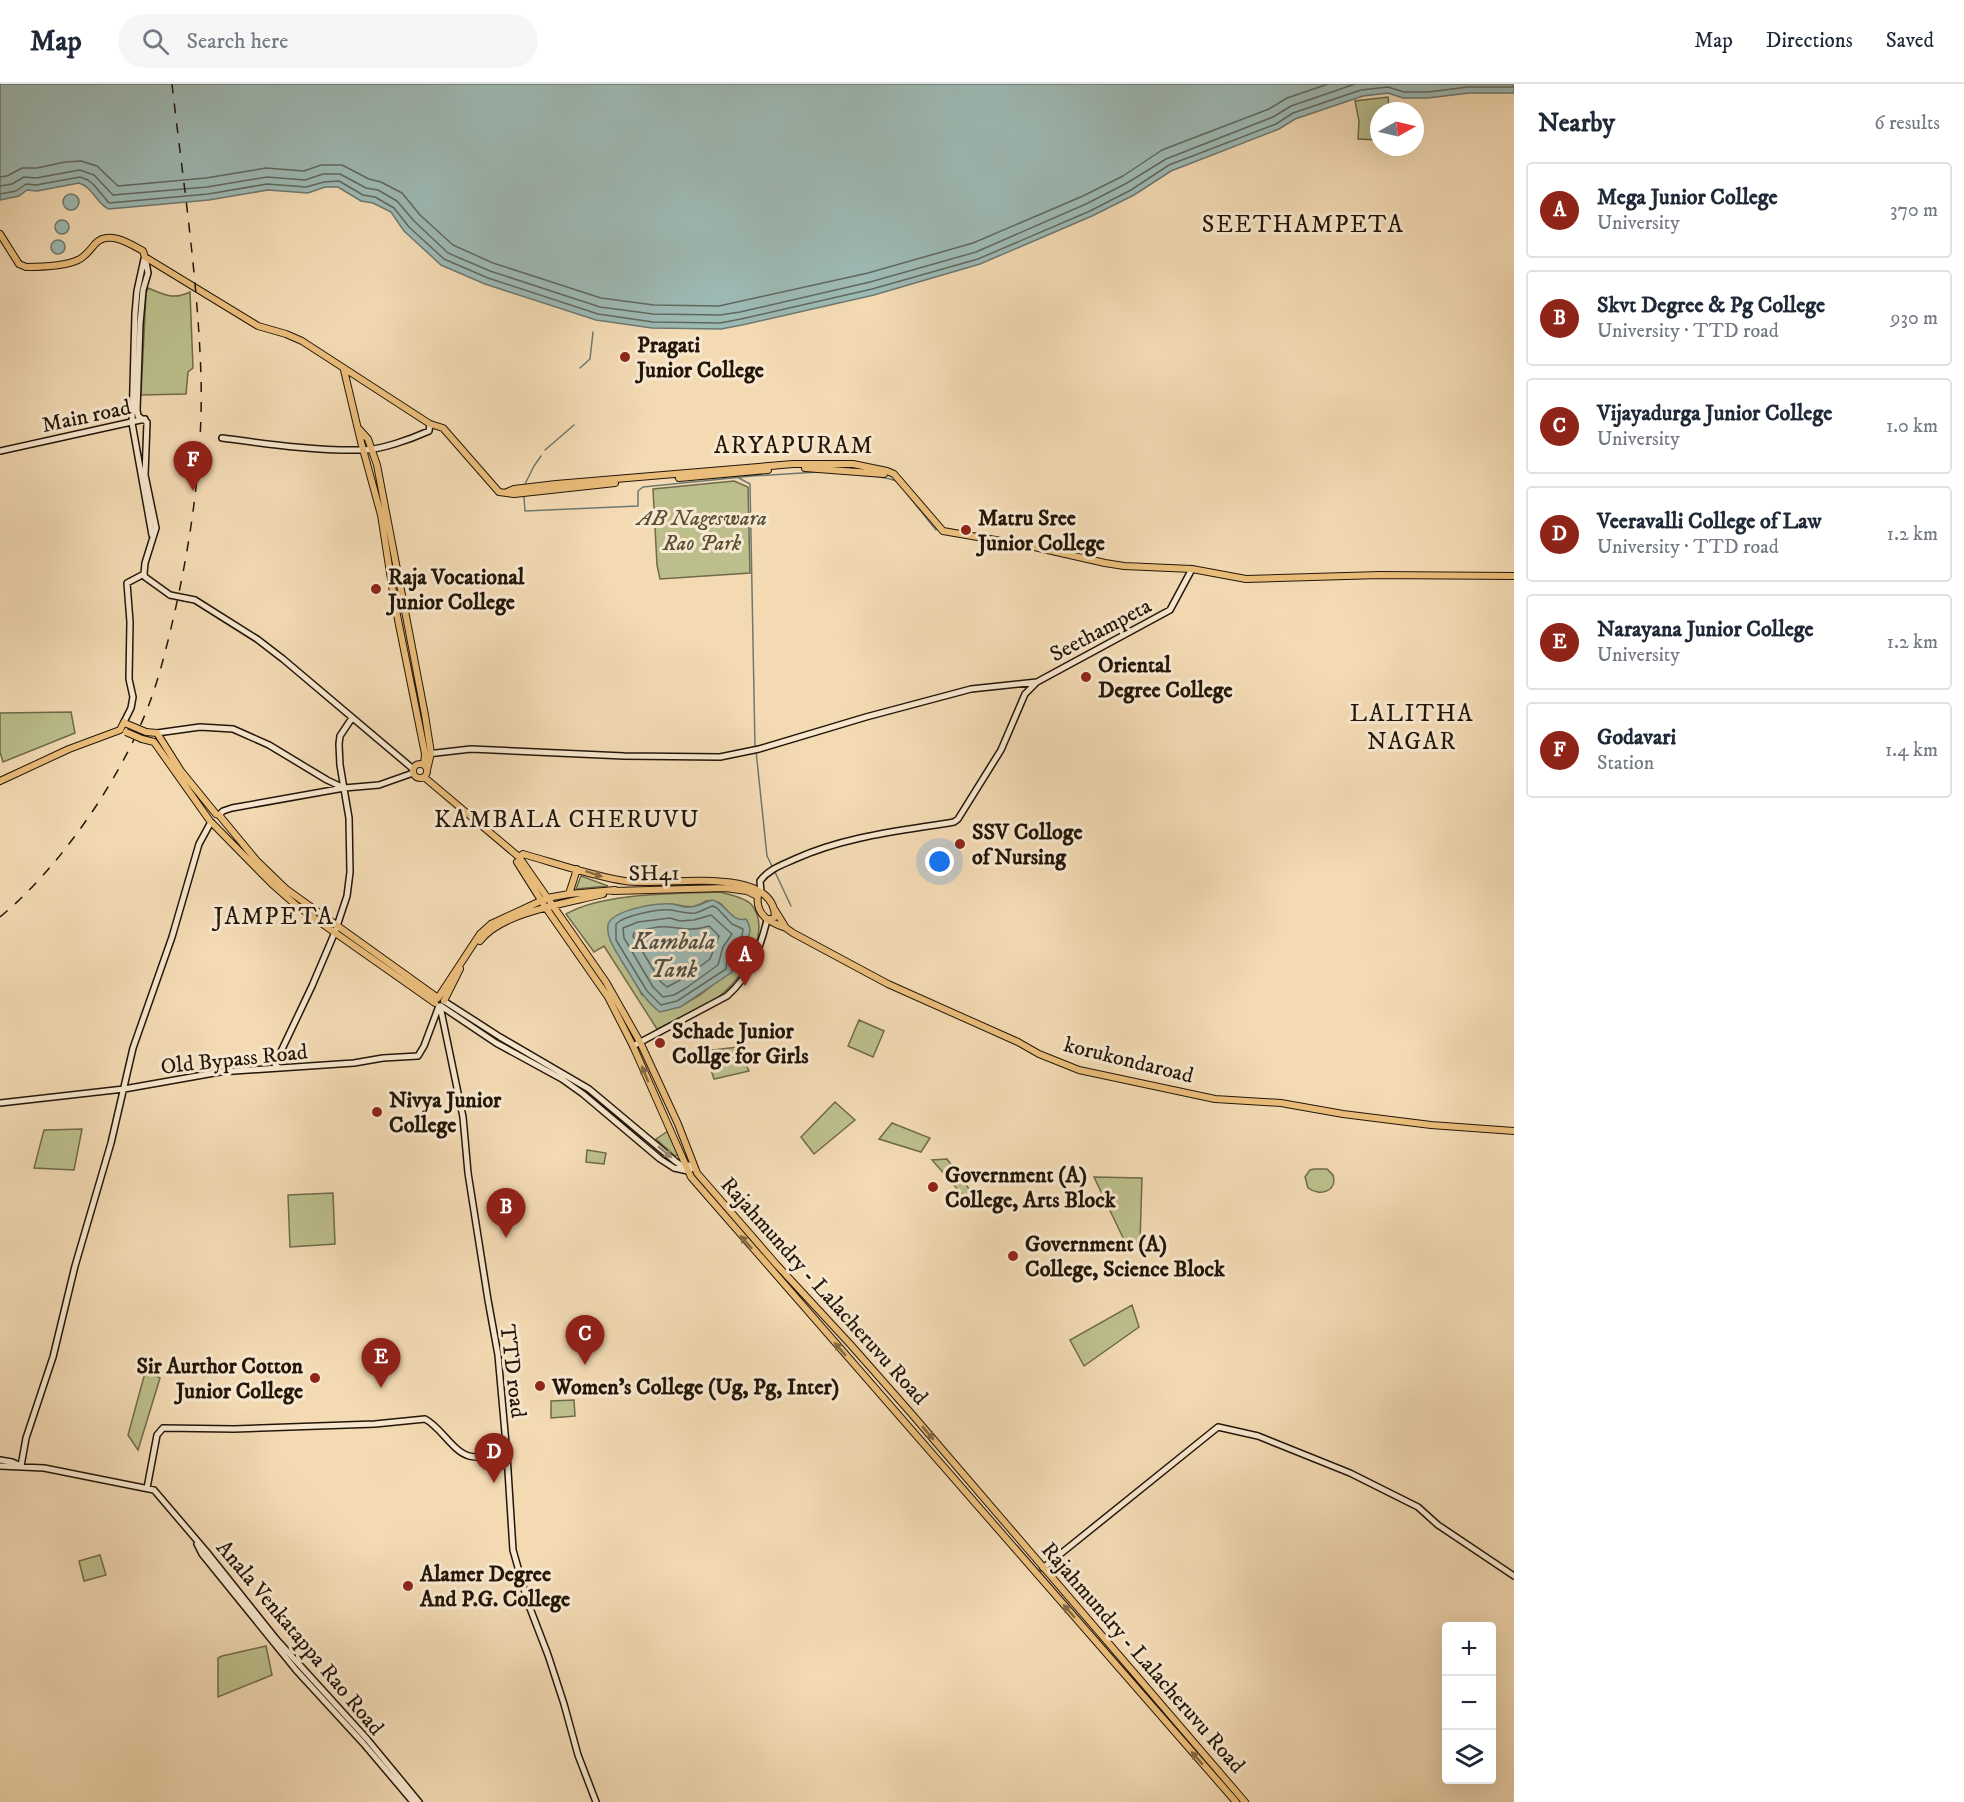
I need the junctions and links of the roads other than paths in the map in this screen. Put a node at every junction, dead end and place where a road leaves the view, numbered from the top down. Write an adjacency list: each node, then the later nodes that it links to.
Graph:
1 (0, 234): 2 (main road)
2 (145, 257): 3 (main road); 4 (street); 5 (street)
3 (344, 369): 6 (main road); 8 (main road)
4 (145, 419): 5 (street, Main road); 10 (street)
5 (132, 423): 9 (street, Main road); 10 (street)
6 (430, 424): 8 (street); 11 (main road)
7 (222, 438): 8 (street)
8 (368, 449): 19 (main road)
9 (0, 451)
10 (152, 537): 12 (street)
11 (1192, 569): 13 (main road); 14 (street, Seethampeta)
12 (144, 574): 15 (street, bridge); 16 (street)
13 (1514, 576)
14 (1037, 682): 19 (street); 31 (street)
15 (352, 718): 21 (street); 24 (street)
16 (125, 723): 17 (main road); 18 (main road, bridge)
17 (123, 731): 23 (main road); 26 (main road, bridge)
18 (151, 732): 24 (street); 25 (main road)
19 (428, 754): 20 (main road)
20 (426, 767): 21 (main road); 22 (main road)
21 (413, 771): 22 (main road, Rajahmundry - Lalacheruvu Road); 24 (street)
22 (423, 778): 27 (main road, Rajahmundry - Lalacheruvu Road); 32 (main road)
23 (0, 781)
24 (344, 788): 25 (street); 38 (street)
25 (217, 815): 26 (main road); 34 (main road)
26 (211, 822): 34 (main road); 46 (street)
27 (519, 857): 28 (main road); 32 (main road, Rajahmundry - Lalacheruvu Road)
28 (577, 868): 30 (main road); 31 (main road, one-way to 31)
29 (615, 890): 30 (main road); 31 (main road, SH41); 33 (main road, SH41)
30 (569, 894): 32 (main road)
31 (759, 894): 35 (main road, korukondaroad); 36 (main road)
32 (544, 899): 33 (main road, Rajahmundry - Lalacheruvu Road); 40 (main road)
33 (549, 907): 39 (main road, Rajahmundry - Lalacheruvu Road); 40 (main road, SH41)
34 (306, 908): 38 (main road)
35 (775, 910): 36 (main road); 37 (main road, korukondaroad)
36 (767, 920): 37 (main road); 42 (street)
37 (786, 928): 54 (main road, korukondaroad)
38 (336, 929): 40 (main road); 45 (street)
39 (604, 984): 42 (main road, Rajahmundry - Lalacheruvu Road); 44 (main road)
40 (439, 1003): 41 (street); 43 (street); 45 (street, Old Bypass Road); 56 (street, TTD road)
41 (500, 1037): 43 (street); 50 (street)
42 (640, 1042): 44 (street); 47 (main road, Rajahmundry - Lalacheruvu Road)
43 (496, 1043): 51 (street)
44 (633, 1046): 48 (main road, one-way to 44)
45 (279, 1068): 46 (street, Old Bypass Road)
46 (124, 1089): 49 (street, Old Bypass Road); 59 (street)
47 (663, 1093): 48 (main road); 52 (main road, Rajahmundry - Lalacheruvu Road)
48 (655, 1097): 53 (main road)
49 (0, 1103)
50 (614, 1109): 51 (street); 55 (street, one-way to 55)
51 (608, 1117): 55 (street)
52 (678, 1124): 53 (main road); 55 (main road, Rajahmundry - Lalacheruvu Road)
53 (670, 1128): 55 (main road)
54 (1514, 1131)
55 (691, 1167): 62 (main road, Rajahmundry - Lalacheruvu Road, one-way to 62); 67 (main road, one-way to 55)
56 (507, 1455): 60 (street); 66 (street, TTD road)
57 (0, 1460): 59 (street)
58 (0, 1466): 59 (street)
59 (21, 1466): 60 (street)
60 (147, 1488): 61 (street)
61 (194, 1537): 64 (street, Anala Venkatappa Rao Road); 65 (street, Anala Venkatappa Rao Road)
62 (1043, 1568): 63 (street); 68 (main road, Rajahmundry - Lalacheruvu Road)
63 (1514, 1575)
64 (412, 1802)
65 (419, 1802)
66 (596, 1802)
67 (1236, 1802)
68 (1245, 1802)

